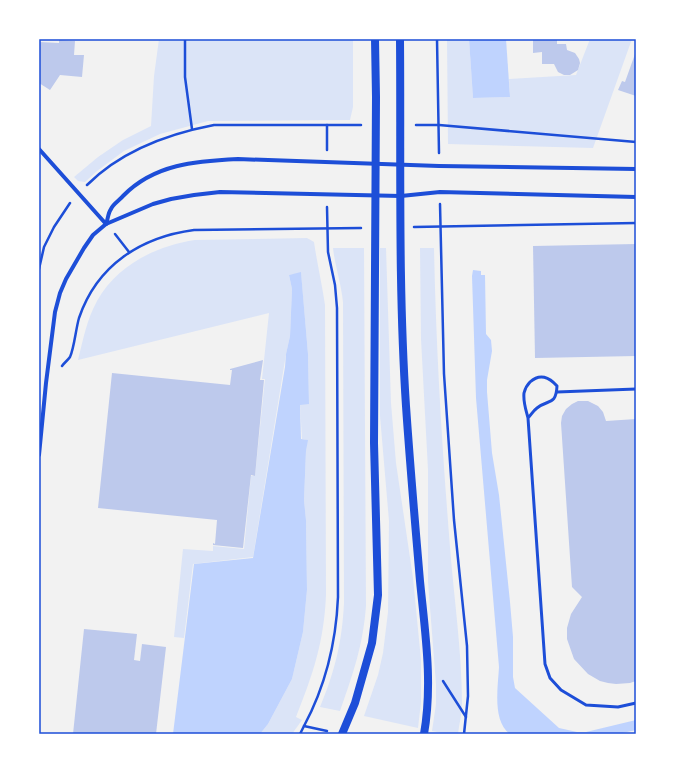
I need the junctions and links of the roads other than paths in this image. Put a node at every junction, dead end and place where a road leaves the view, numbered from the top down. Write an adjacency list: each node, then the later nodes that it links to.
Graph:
1 (375, 39): 4 (main road)
2 (400, 39): 5 (main road)
3 (39, 149): 10 (street)
4 (376, 164): 5 (street); 7 (main road); 10 (street)
5 (401, 165): 6 (street); 8 (main road)
6 (636, 169)
7 (375, 195): 8 (street); 10 (street); 16 (main road)
8 (401, 196): 9 (street); 17 (main road)
9 (636, 197)
10 (106, 224): 14 (street)
11 (636, 389): 12 (lane)
12 (556, 392): 13 (lane); 13 (lane)
13 (528, 418): 15 (lane)
14 (39, 455)
15 (636, 703)
16 (342, 734)
17 (424, 734)

